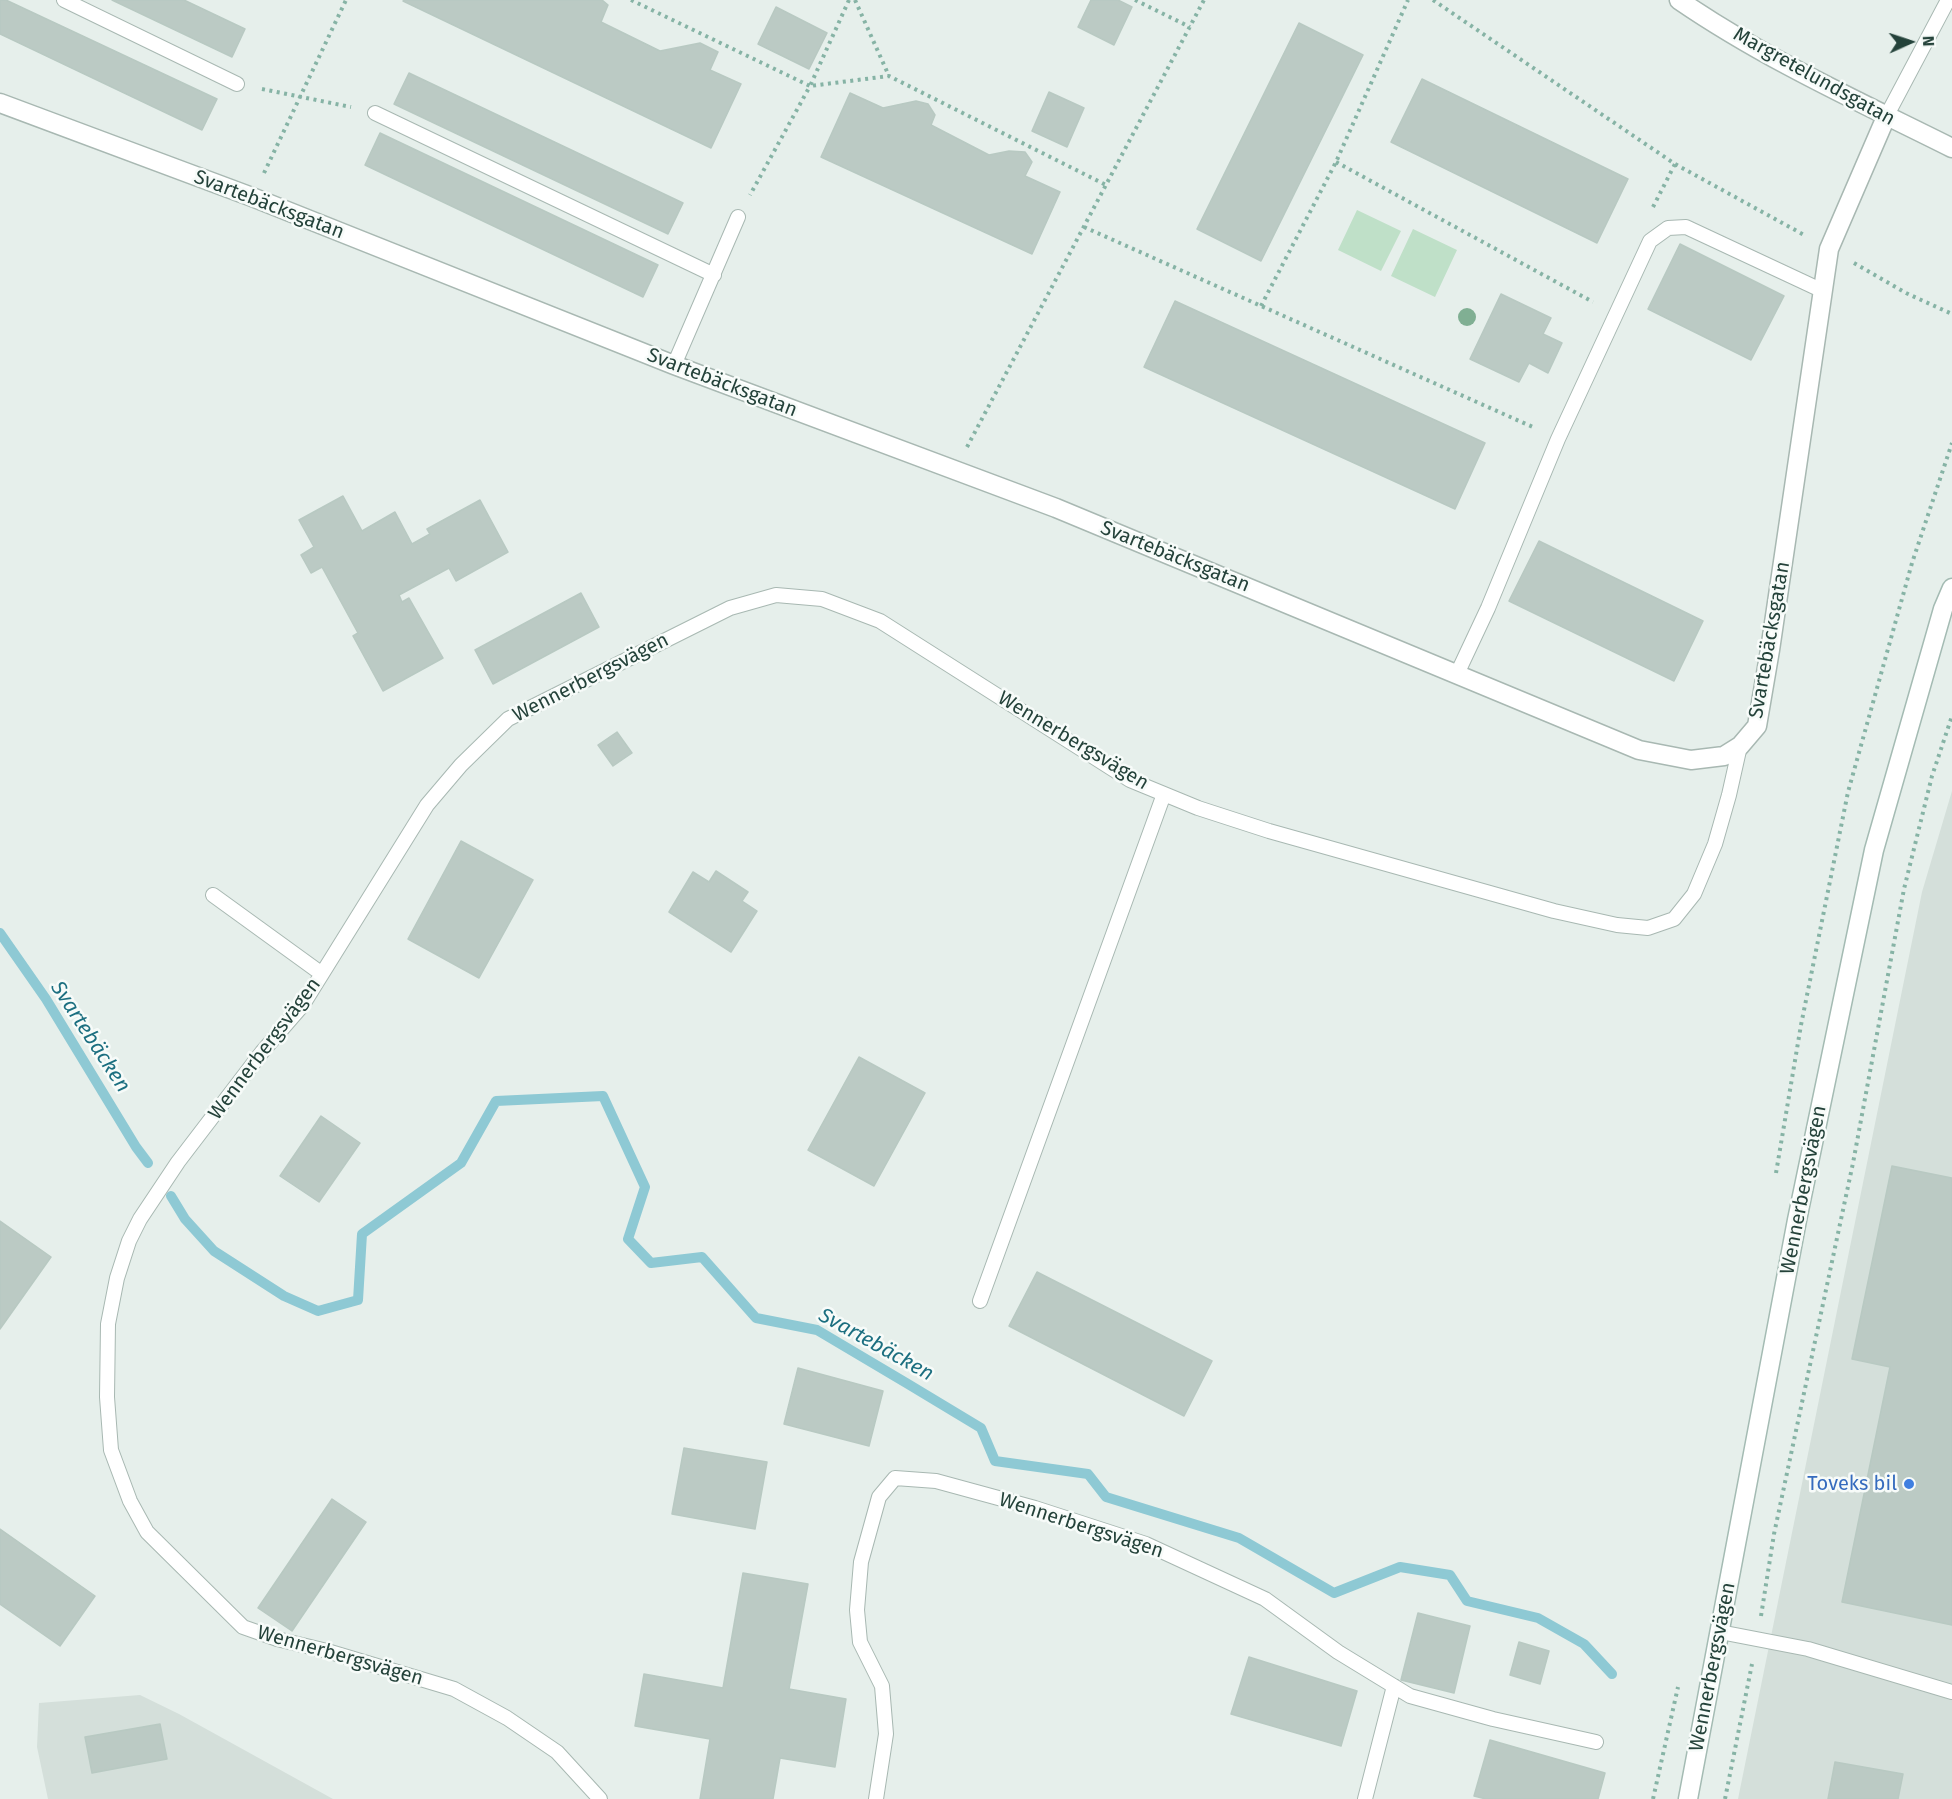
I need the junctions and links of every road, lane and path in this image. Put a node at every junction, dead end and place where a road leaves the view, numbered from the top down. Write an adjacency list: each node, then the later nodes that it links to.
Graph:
1 (64, 0): 14 (lane)
2 (346, 0): 16 (path)
3 (631, 0): 15 (path)
4 (849, 0): 15 (path)
5 (855, 0): 13 (path)
6 (1135, 0): 12 (path)
7 (1204, 0): 12 (path)
8 (1408, 0): 21 (path)
9 (1433, 0): 26 (path)
10 (1679, 0): 19 (street, Margretelundsgatan)
11 (1948, 0): 19 (lane)
12 (1190, 27): 22 (path)
13 (889, 76): 15 (path); 22 (path)
14 (237, 84): 16 (path)
15 (810, 86): 24 (path)
16 (302, 96): 18 (path); 23 (path)
17 (0, 103): 23 (street, Svartebäcksgatan)
18 (375, 113): 27 (lane)
19 (1886, 117): 20 (street, Margretelundsgatan); 26 (street, Svartebäcksgatan)
20 (1952, 148)
21 (1336, 162): 29 (path); 30 (path)
22 (1106, 185): 25 (path)
23 (252, 197): 32 (street, Svartebäcksgatan)
24 (738, 217): 27 (lane)
25 (1084, 227): 29 (path); 34 (path)
26 (1829, 249): 28 (street, Svartebäcksgatan); 31 (path)
27 (714, 275): 32 (lane)
28 (1823, 291): 30 (lane); 38 (street, Svartebäcksgatan)
29 (1261, 306): 33 (path)
30 (1616, 314): 33 (lane)
31 (1952, 314)
32 (674, 365): 34 (street, Svartebäcksgatan)
33 (1558, 439): 36 (lane)
34 (954, 470): 36 (street, Svartebäcksgatan)
35 (1952, 588): 43 (street, Wennerbergsvägen)
36 (1457, 674): 38 (street, Svartebäcksgatan)
37 (1952, 716): 44 (path)
38 (1740, 746): 39 (lane, Wennerbergsvägen)
39 (1164, 794): 41 (lane, Wennerbergsvägen); 42 (lane, Wennerbergsvägen)
40 (213, 895): 41 (lane)
41 (322, 974): 48 (lane, Wennerbergsvägen)
42 (980, 1301)
43 (1720, 1632): 44 (lane); 51 (street, Wennerbergsvägen)
44 (1757, 1640): 46 (lane); 52 (path)
45 (1394, 1686): 47 (lane, Wennerbergsvägen); 49 (lane, Wennerbergsvägen); 50 (lane)
46 (1952, 1692)
47 (1596, 1742)
48 (600, 1799)
49 (876, 1799)
50 (1365, 1799)
51 (1688, 1799)
52 (1725, 1799)

